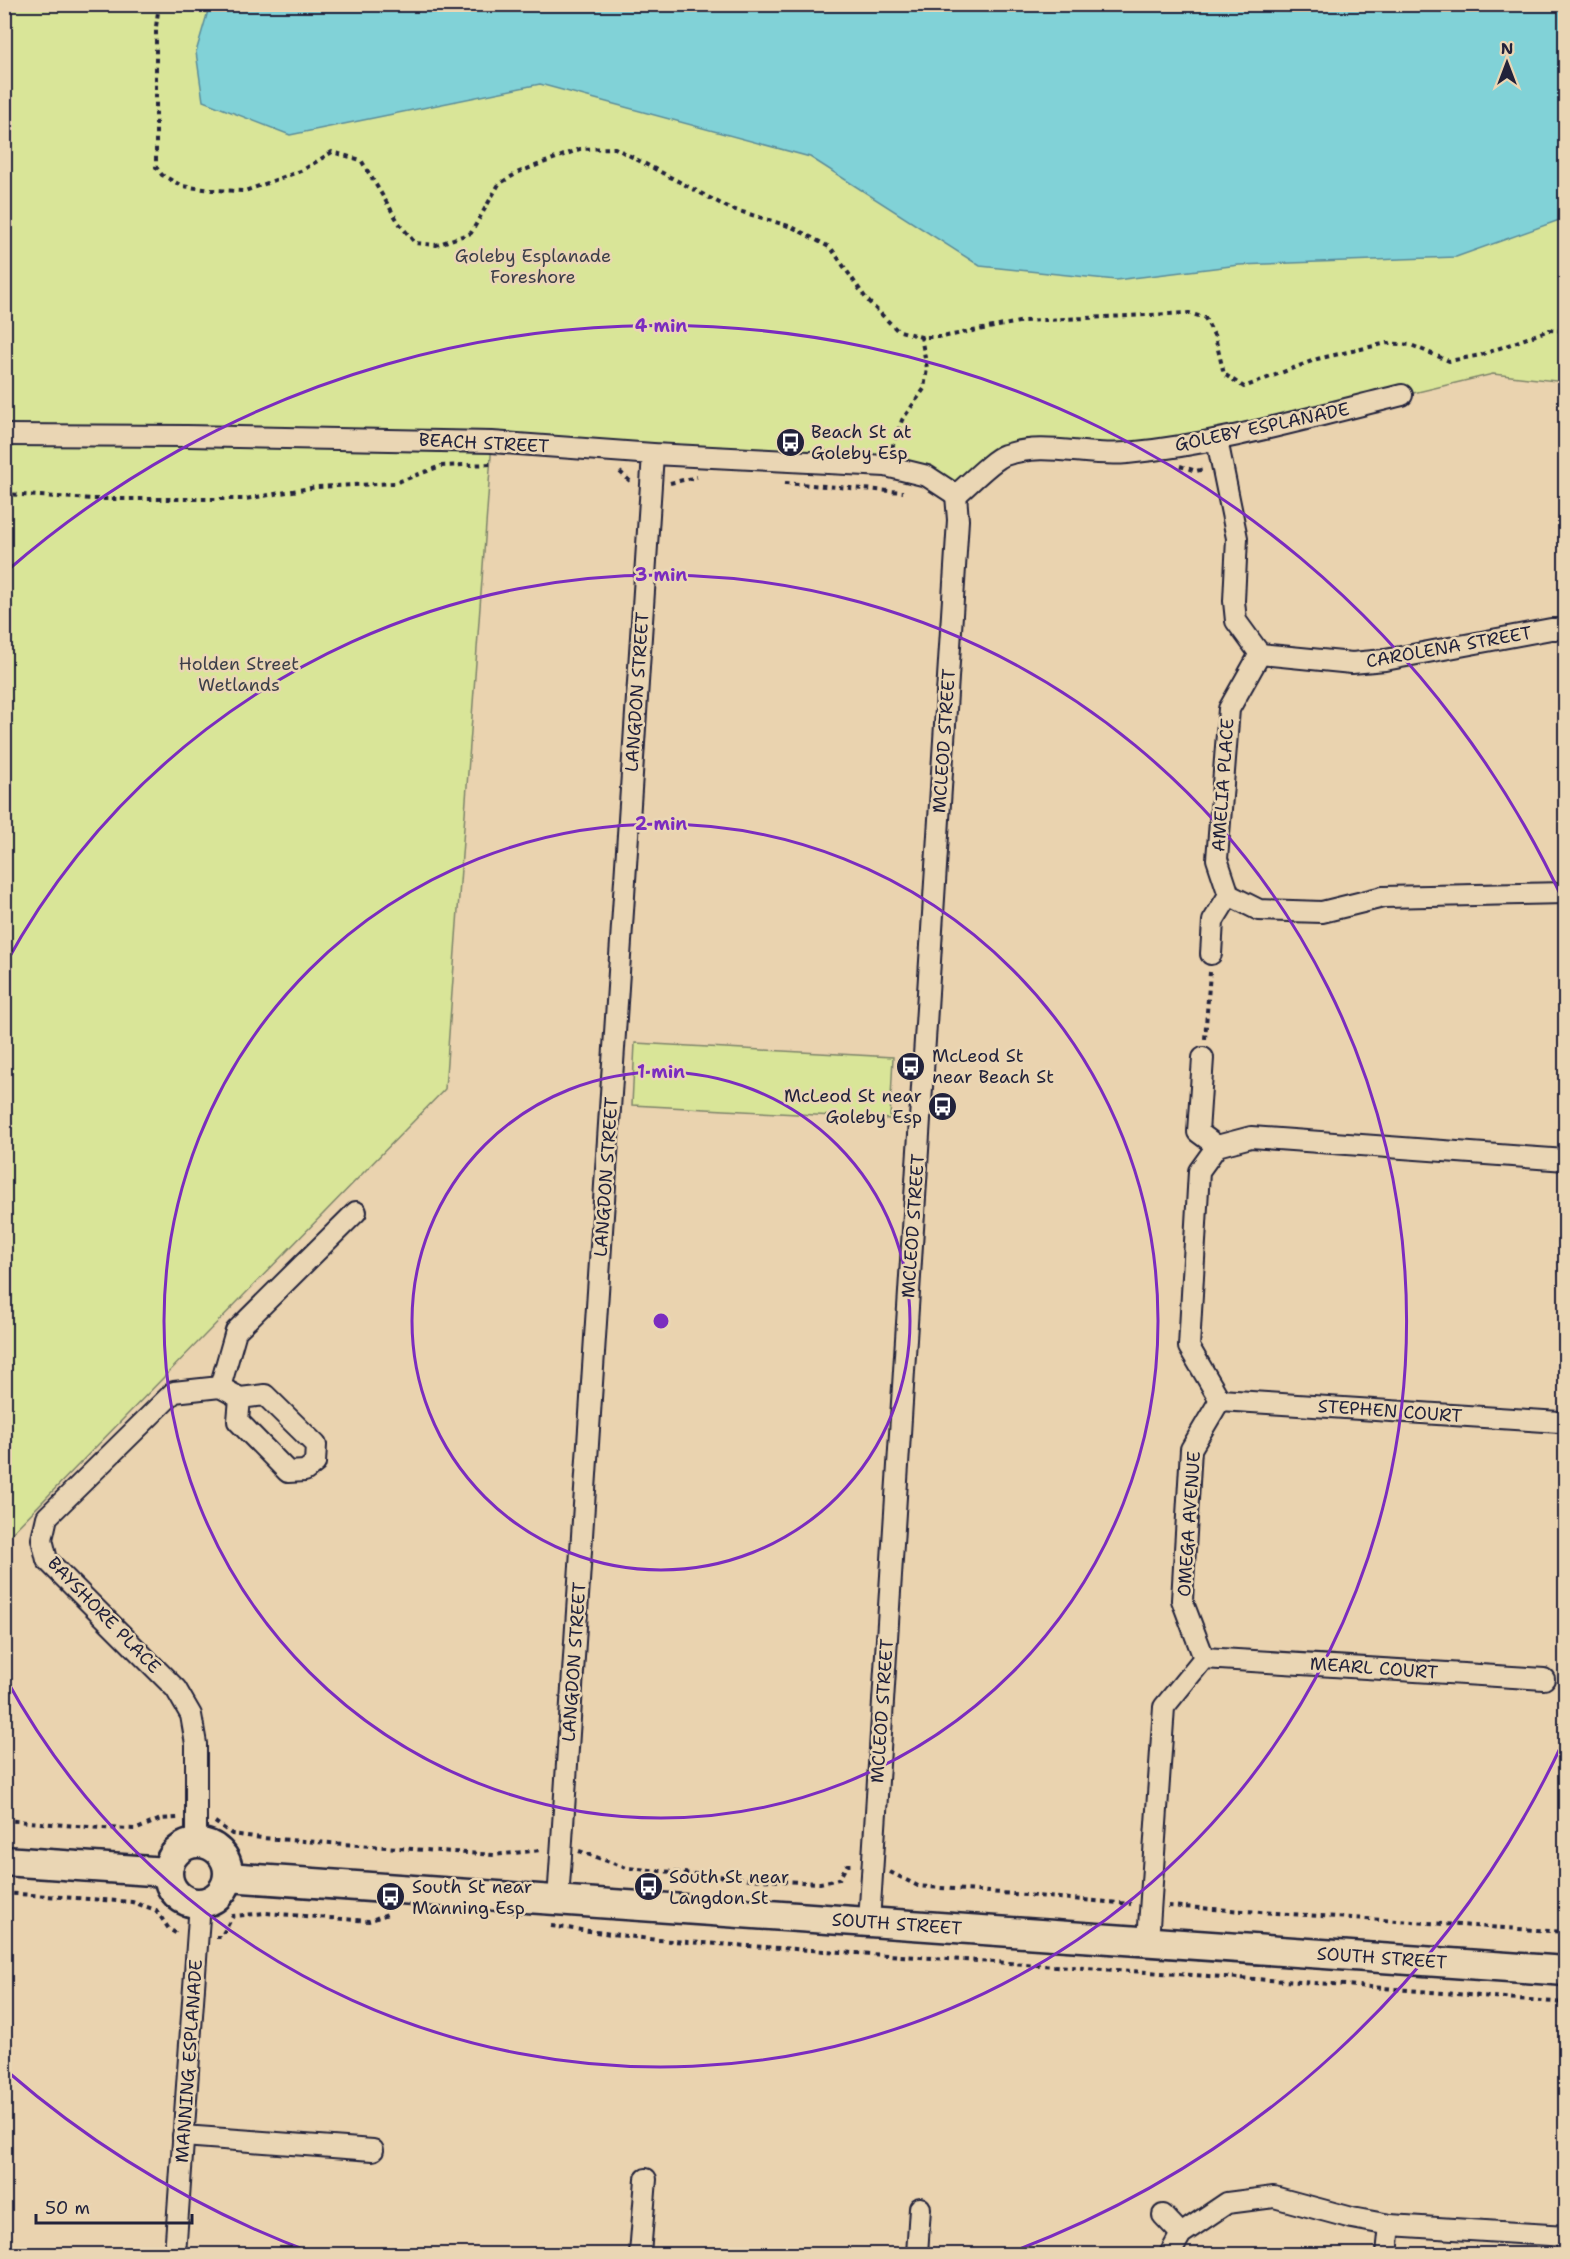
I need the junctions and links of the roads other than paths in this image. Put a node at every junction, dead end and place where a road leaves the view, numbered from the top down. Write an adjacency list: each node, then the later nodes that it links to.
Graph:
1 (1402, 395): 3 (street, GOLEBY ESPLANADE)
2 (4, 435): 4 (street, BEACH STREET)
3 (1217, 440): 5 (street, GOLEBY ESPLANADE); 7 (street)
4 (653, 454): 5 (street, BEACH STREET); 25 (street, LANGDON STREET)
5 (956, 495): 27 (street, MCLEOD STREET)
6 (1566, 629): 7 (street, CAROLENA STREET)
7 (1260, 654): 9 (street, AMELIA PLACE)
8 (1566, 893): 9 (street)
9 (1229, 895): 10 (street)
10 (1211, 954)
11 (1203, 1058): 12 (street)
12 (1217, 1146): 13 (street); 17 (street)
13 (1566, 1160)
14 (356, 1212): 15 (street)
15 (220, 1387): 16 (street); 21 (street, BAYSHORE PLACE)
16 (240, 1398)
17 (1220, 1401): 18 (street, STEPHEN COURT); 19 (street, OMEGA AVENUE)
18 (1560, 1422)
19 (1204, 1658): 20 (street, MEARL COURT); 28 (street)
20 (1544, 1679)
21 (196, 1830): 23 (street); 24 (street)
22 (4, 1861): 23 (street)
23 (167, 1872): 26 (street)
24 (228, 1876): 25 (street, SOUTH STREET); 26 (street)
25 (558, 1901): 27 (street, SOUTH STREET)
26 (200, 1903): 30 (street, MANNING ESPLANADE)
27 (869, 1922): 28 (street, SOUTH STREET)
28 (1148, 1941): 29 (street, SOUTH STREET)
29 (1566, 1971)
30 (183, 2136): 31 (street); 38 (street, MANNING ESPLANADE)
31 (373, 2150)
32 (646, 2179): 39 (street)
33 (920, 2208): 40 (street)
34 (1163, 2215): 36 (street)
35 (1390, 2225): 36 (street); 37 (street); 42 (street)
36 (1181, 2234): 41 (street)
37 (1566, 2236)
38 (175, 2254)
39 (640, 2254)
40 (917, 2254)
41 (1170, 2254)
42 (1387, 2254)

